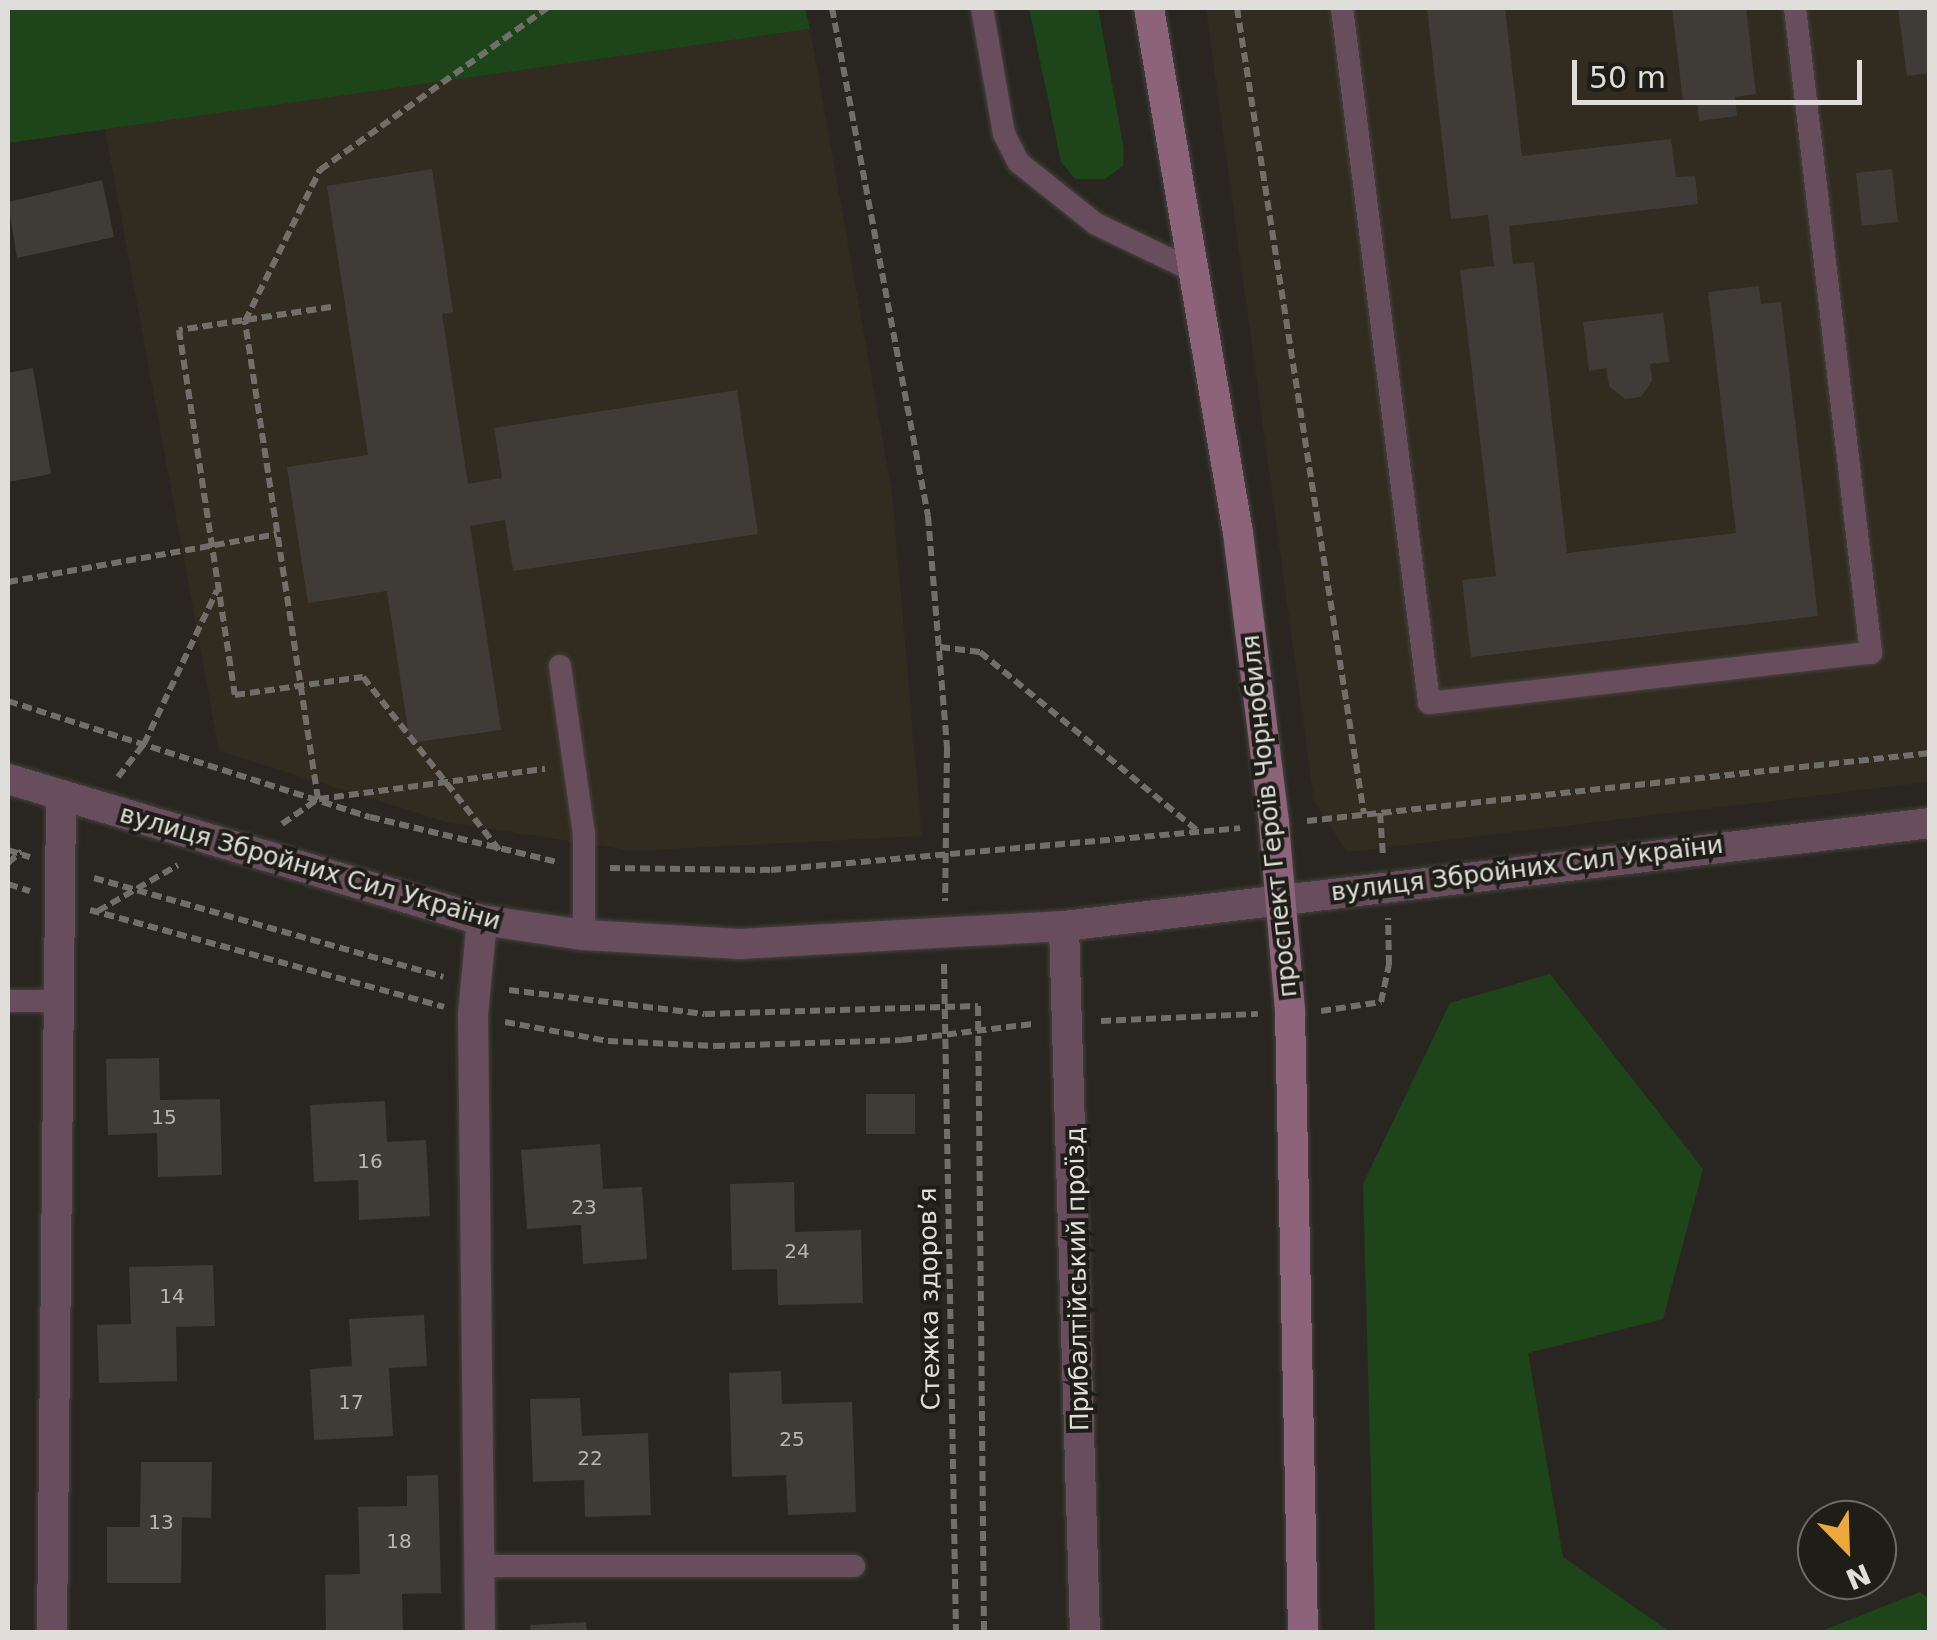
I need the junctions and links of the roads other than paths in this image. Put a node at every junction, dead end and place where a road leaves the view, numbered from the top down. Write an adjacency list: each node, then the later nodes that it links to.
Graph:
1 (982, 8): 5 (lane)
2 (1149, 8): 5 (street, проспект Героїв Чорнобиля)
3 (1342, 8): 4 (lane)
4 (1795, 8)
5 (1196, 272): 10 (street, проспект Героїв Чорнобиля)
6 (560, 666): 13 (lane)
7 (8, 779): 8 (street, вулиця Збройних Сил України)
8 (61, 796): 11 (street, вулиця Збройних Сил України); 14 (street)
9 (1930, 823): 10 (street, вулиця Збройних Сил України)
10 (1281, 899): 12 (street, вулиця Збройних Сил України); 21 (street, проспект Героїв Чорнобиля)
11 (482, 920): 13 (street, вулиця Збройних Сил України); 16 (street)
12 (1064, 926): 13 (street, вулиця Збройних Сил України); 20 (street, Прибалтійський проїзд)
13 (584, 935)
14 (57, 1001): 15 (lane); 18 (street)
15 (8, 1002)
16 (478, 1566): 17 (lane); 19 (street)
17 (854, 1566)
18 (52, 1632)
19 (480, 1632)
20 (1085, 1632)
21 (1303, 1632)

